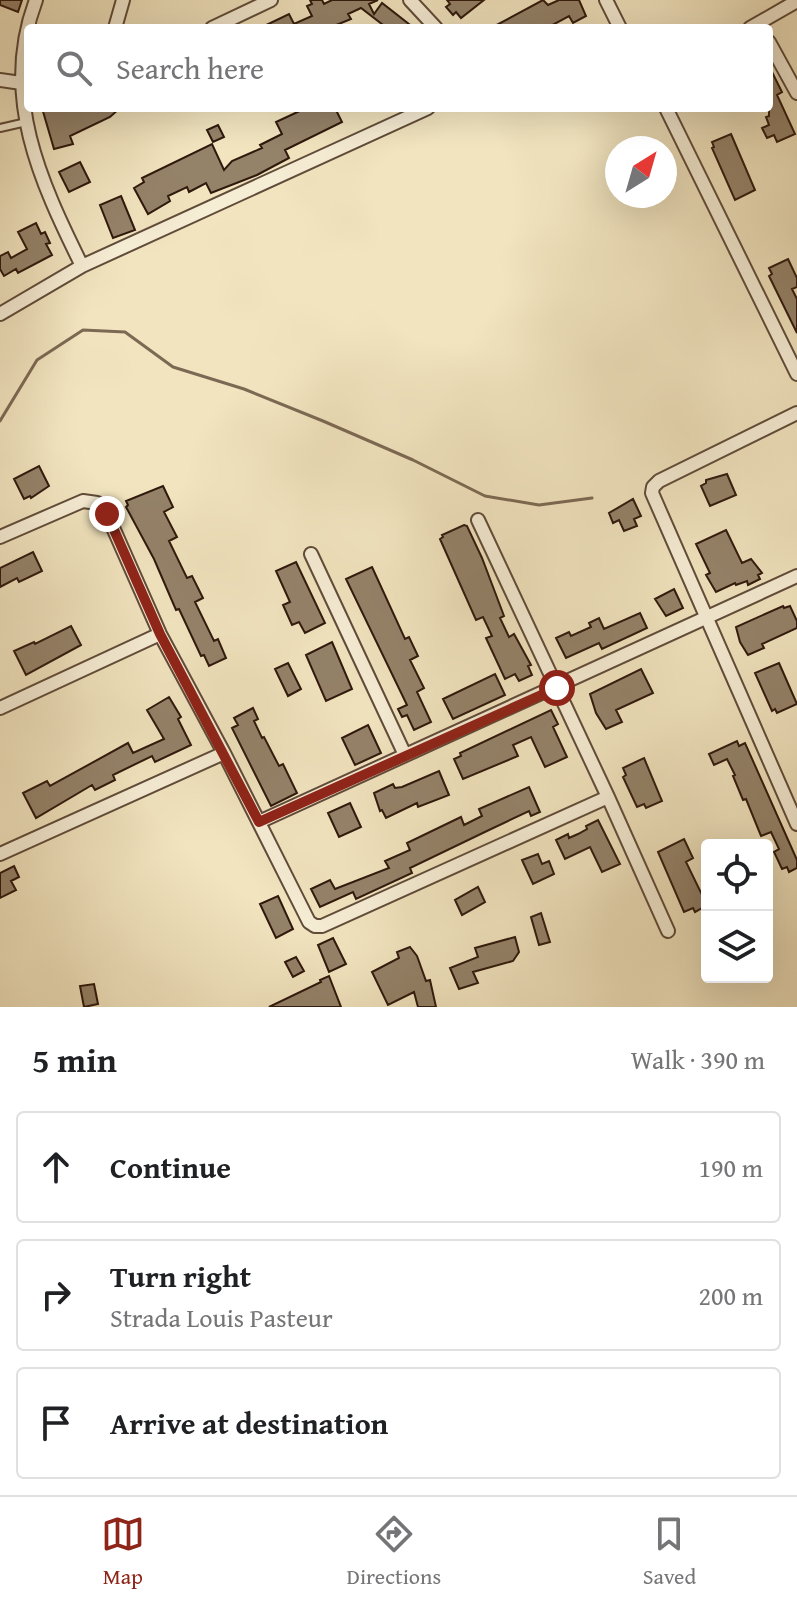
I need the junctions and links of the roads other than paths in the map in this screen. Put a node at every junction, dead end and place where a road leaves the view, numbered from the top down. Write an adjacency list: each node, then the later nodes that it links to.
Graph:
1 (36, 0): 7 (street)
2 (123, 0): 8 (street)
3 (271, 0): 9 (street)
4 (410, 0): 10 (street)
5 (606, 0): 11 (street)
6 (797, 1): 12 (street)
7 (28, 24)
8 (116, 24)
9 (220, 24)
10 (432, 24)
11 (618, 24)
12 (760, 24)
13 (24, 36): 16 (street)
14 (773, 49): 17 (street)
15 (0, 80): 16 (street)
16 (23, 84): 20 (street)
17 (797, 93)
18 (419, 112): 22 (street)
19 (668, 112): 24 (street)
20 (22, 123): 21 (lane); 22 (street)
21 (0, 128)
22 (82, 266): 23 (street)
23 (0, 314)
24 (797, 374)
25 (797, 413): 30 (street)
26 (478, 520): 32 (street)
27 (0, 537): 31 (street)
28 (311, 554): 35 (street)
29 (797, 576): 30 (street)
30 (706, 619): 32 (street); 38 (street)
31 (160, 634): 33 (street); 34 (street)
32 (557, 688): 35 (street); 36 (street)
33 (0, 708)
34 (224, 753): 37 (street); 39 (street)
35 (405, 755): 37 (street)
36 (608, 797): 37 (street); 40 (street)
37 (259, 822)
38 (797, 824)
39 (0, 854)
40 (668, 931)

